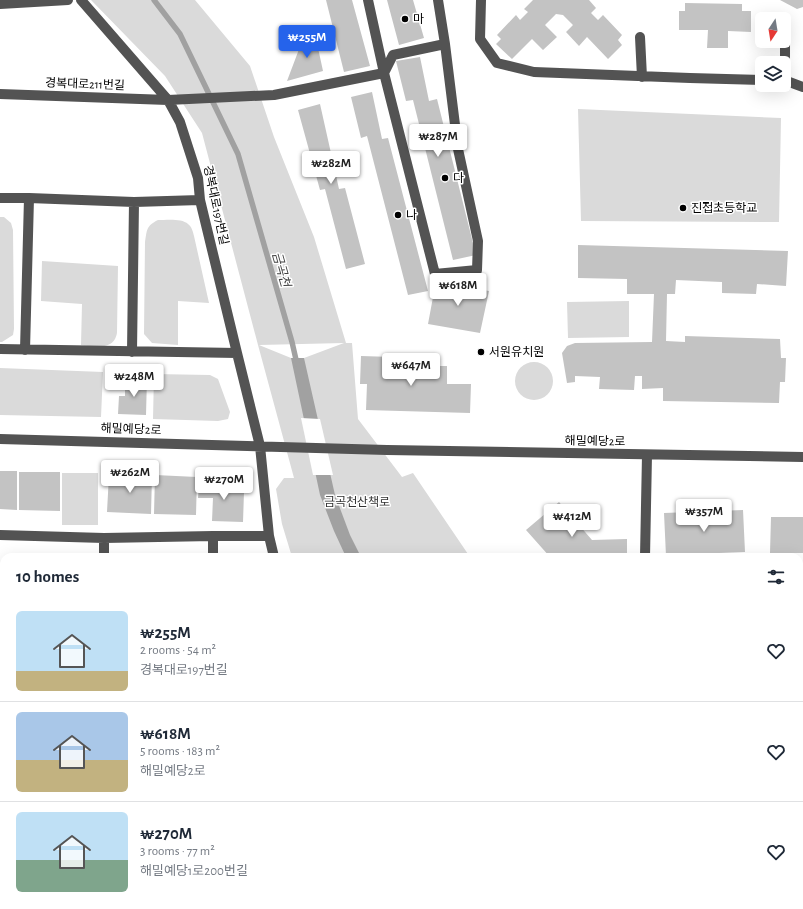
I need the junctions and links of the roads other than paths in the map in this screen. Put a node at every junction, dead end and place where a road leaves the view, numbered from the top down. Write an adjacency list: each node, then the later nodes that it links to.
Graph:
1 (68, 0): 6 (street)
2 (81, 0): 15 (street, 경복대로197번길)
3 (368, 0): 9 (street)
4 (438, 0): 8 (street)
5 (481, 0): 10 (street)
6 (0, 4)
7 (640, 37): 10 (street)
8 (445, 44): 9 (street); 9 (street)
9 (384, 73): 15 (street, 경복대로211번길)
10 (642, 77): 11 (street)
11 (755, 80)
12 (791, 83): 13 (street)
13 (803, 87)
14 (0, 94): 15 (street, 경복대로211번길)
15 (168, 100): 18 (street, 경복대로197번길)
16 (0, 198): 17 (street)
17 (29, 198): 19 (street); 21 (street)
18 (200, 200): 19 (street); 23 (street, 경복대로197번길)
19 (134, 202): 22 (street)
20 (0, 349): 21 (street)
21 (25, 350): 22 (street)
22 (132, 352): 23 (street)
23 (237, 353): 25 (street, 경복대로197번길)
24 (0, 439): 25 (street, 해밀예당2로)
25 (260, 446): 26 (street, 해밀예당2로); 30 (street, 경복대로197번길)
26 (647, 455): 27 (street, 해밀예당2로); 35 (street)
27 (803, 457)
28 (0, 536): 31 (street)
29 (213, 536): 30 (street); 31 (street); 33 (street)
30 (269, 536): 34 (street, 경복대로197번길)
31 (104, 538): 32 (street)
32 (104, 553)
33 (213, 553)
34 (273, 553)
35 (645, 553)

